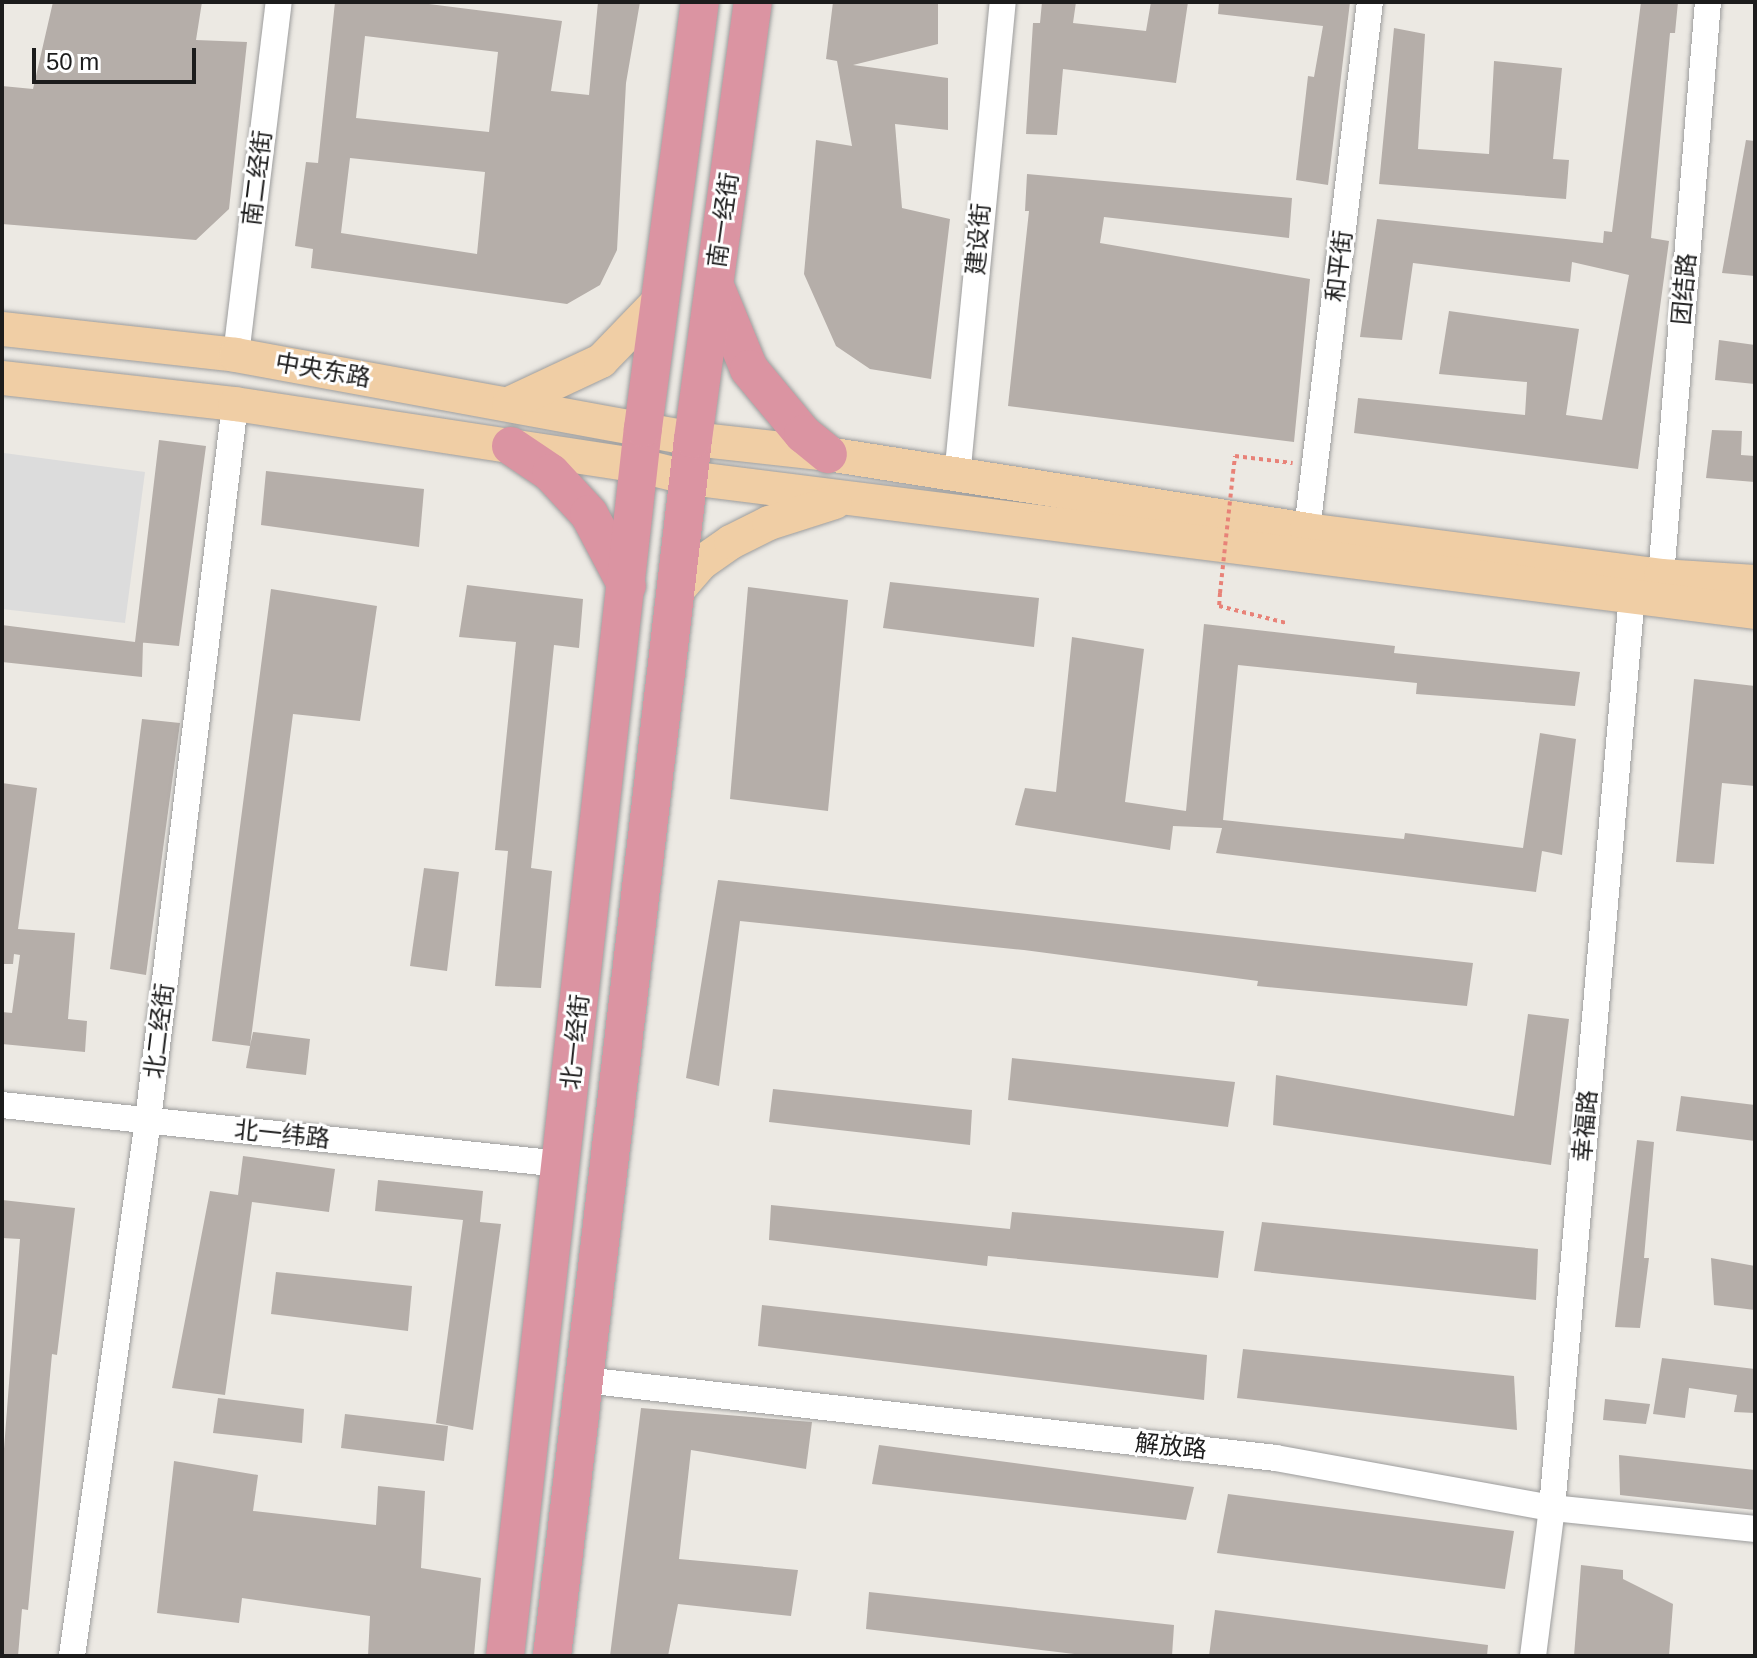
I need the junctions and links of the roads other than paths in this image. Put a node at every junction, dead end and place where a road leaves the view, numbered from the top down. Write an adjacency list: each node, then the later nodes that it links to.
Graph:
1 (279, 2): 10 (street, 南二经街)
2 (700, 2): 8 (highway)
3 (753, 2): 7 (highway, 南一经街)
4 (1003, 2): 19 (street, 建设街)
5 (1370, 2): 22 (street, 和平街)
6 (1708, 2): 23 (street, 团结路)
7 (715, 280): 15 (highway, 南一经街); 17 (highway)
8 (660, 300): 13 (main road); 14 (highway)
9 (2, 329): 10 (main road, 中央东路)
10 (236, 355): 13 (main road, 中央东路)
11 (2, 378): 12 (main road, 中央东路)
12 (235, 404): 16 (main road, 中央东路); 30 (street, 北二经街)
13 (509, 404): 14 (main road, 中央东路)
14 (643, 428): 15 (main road, 中央东路); 18 (highway, 北一经街)
15 (693, 439): 17 (main road, 中央东路); 20 (highway, 北一经街)
16 (511, 446): 18 (main road, 中央东路); 25 (highway)
17 (828, 454): 19 (main road, 中央东路)
18 (641, 466): 20 (main road, 中央东路); 25 (highway, 北一经街)
19 (957, 477): 22 (main road, 中央东路)
20 (689, 478): 21 (main road, 中央东路); 26 (highway, 北一经街)
21 (847, 498): 26 (main road); 27 (main road, 中央东路)
22 (1307, 530): 23 (main road, 中央东路)
23 (1661, 576): 24 (main road, 中央东路)
24 (1755, 582)
25 (627, 586): 31 (highway, 北一经街)
26 (675, 593): 32 (highway, 北一经街)
27 (1632, 596): 28 (main road, 中央东路); 33 (street, 幸福路)
28 (1755, 612)
29 (2, 1105): 30 (street, 北一纬路)
30 (148, 1120): 31 (street, 北一纬路); 35 (street, 北二经街)
31 (561, 1164): 36 (highway, 北一经街)
32 (584, 1380): 33 (street, 解放路); 37 (highway, 北一经街)
33 (1552, 1508): 34 (street, 解放路); 38 (street, 幸福路)
34 (1755, 1529)
35 (72, 1656)
36 (505, 1656)
37 (552, 1656)
38 (1533, 1656)

